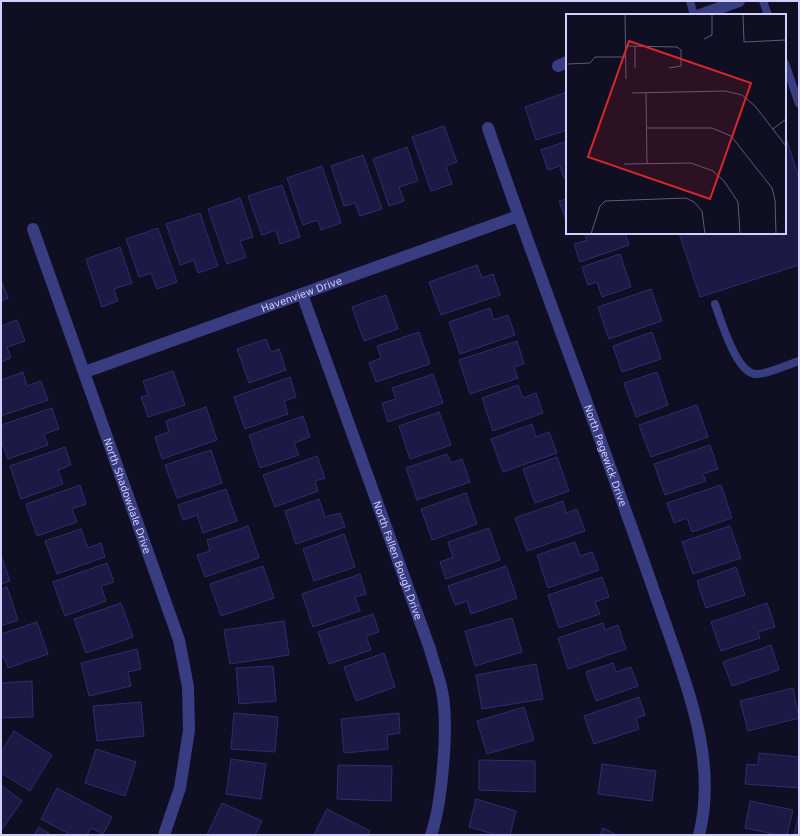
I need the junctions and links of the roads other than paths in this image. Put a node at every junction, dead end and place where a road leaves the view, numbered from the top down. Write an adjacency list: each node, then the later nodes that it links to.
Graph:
1 (690, 1): 4 (lane)
2 (739, 1): 5 (street)
3 (763, 1): 6 (lane)
4 (694, 14)
5 (703, 14)
6 (768, 14)
7 (786, 66): 8 (lane)
8 (799, 104)
9 (488, 128): 10 (street, North Pagewick Drive)
10 (518, 216): 12 (street, Havenview Drive); 18 (street, North Pagewick Drive)
11 (33, 229): 15 (street, North Shadowdale Drive)
12 (302, 294): 15 (street, Havenview Drive); 17 (street, North Fallen Bough Drive)
13 (715, 304): 14 (lane)
14 (799, 361)
15 (85, 372): 16 (street, North Shadowdale Drive)
16 (164, 835)
17 (431, 835)
18 (699, 835)

